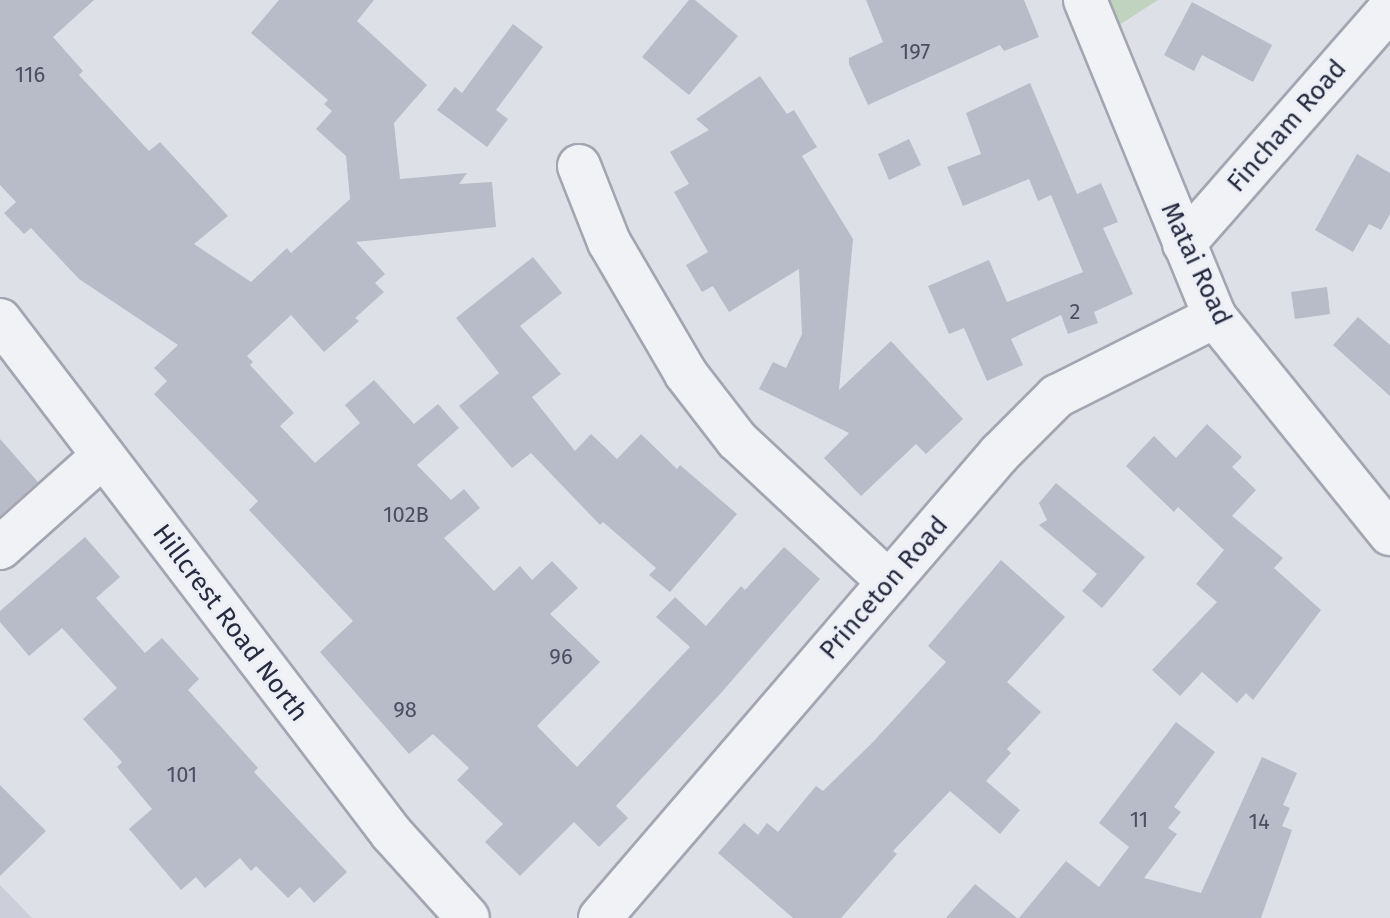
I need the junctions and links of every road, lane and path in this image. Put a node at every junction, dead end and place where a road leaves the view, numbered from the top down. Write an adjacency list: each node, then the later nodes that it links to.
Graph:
1 (1085, 0): 4 (street, Matai Road)
2 (1390, 9): 4 (street, Fincham Road)
3 (579, 166): 10 (street)
4 (1184, 244): 5 (street, Matai Road)
5 (1215, 317): 8 (street, Matai Road); 10 (street, Princeton Road)
6 (0, 320): 7 (street, Hillcrest Road North)
7 (103, 456): 9 (street); 11 (street, Hillcrest Road North)
8 (1390, 534)
9 (0, 548)
10 (889, 582): 12 (street, Princeton Road)
11 (468, 918)
12 (600, 918)

